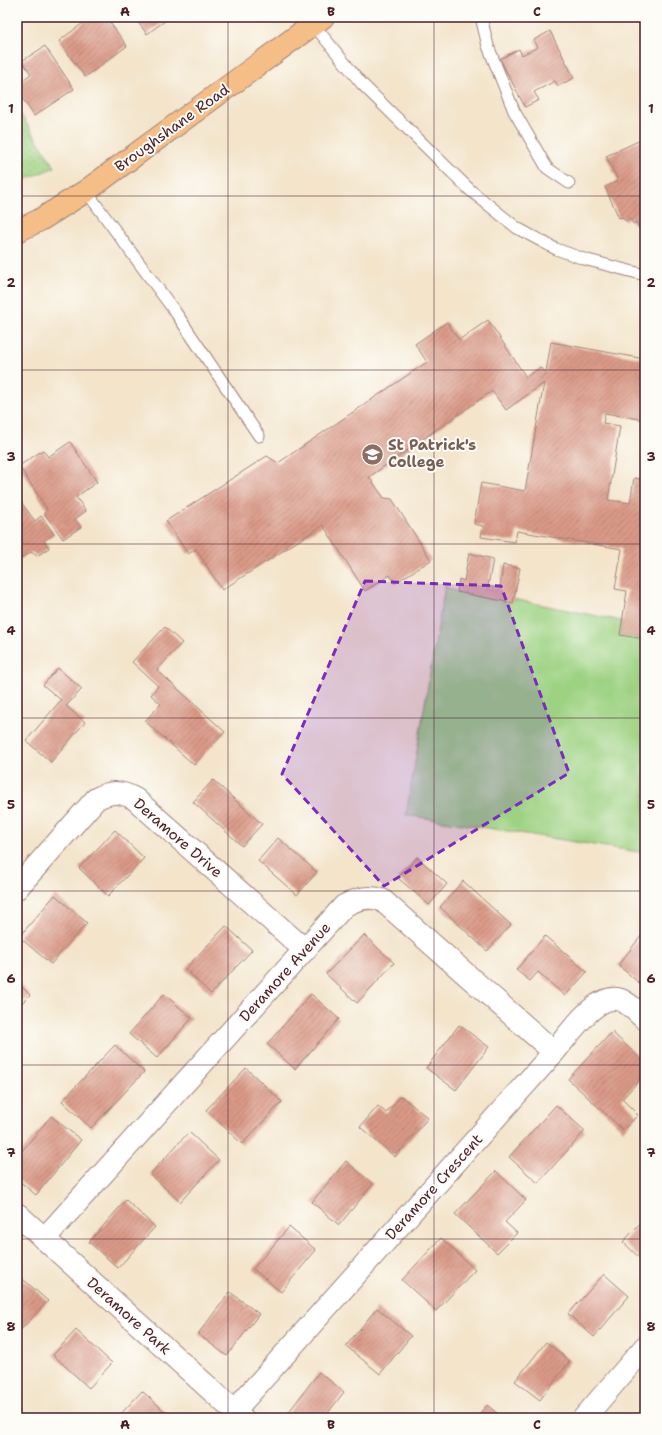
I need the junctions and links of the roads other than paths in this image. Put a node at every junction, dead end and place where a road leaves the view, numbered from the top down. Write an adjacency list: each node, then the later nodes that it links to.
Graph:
1 (481, 17): 3 (lane)
2 (318, 20): 4 (main road, Broughshane Road); 6 (lane)
3 (569, 183)
4 (86, 191): 5 (main road, Broughshane Road); 7 (lane)
5 (17, 231)
6 (645, 275)
7 (259, 436)
8 (17, 888): 9 (street, Deramore Drive)
9 (305, 950): 11 (street, Deramore Avenue); 13 (street, Deramore Avenue)
10 (645, 1019): 11 (street, Deramore Crescent)
11 (554, 1052): 15 (street, Deramore Crescent)
12 (17, 1214): 13 (street, Deramore Park)
13 (44, 1239): 15 (street, Deramore Park)
14 (645, 1347): 16 (street)
15 (238, 1415)
16 (584, 1418)

